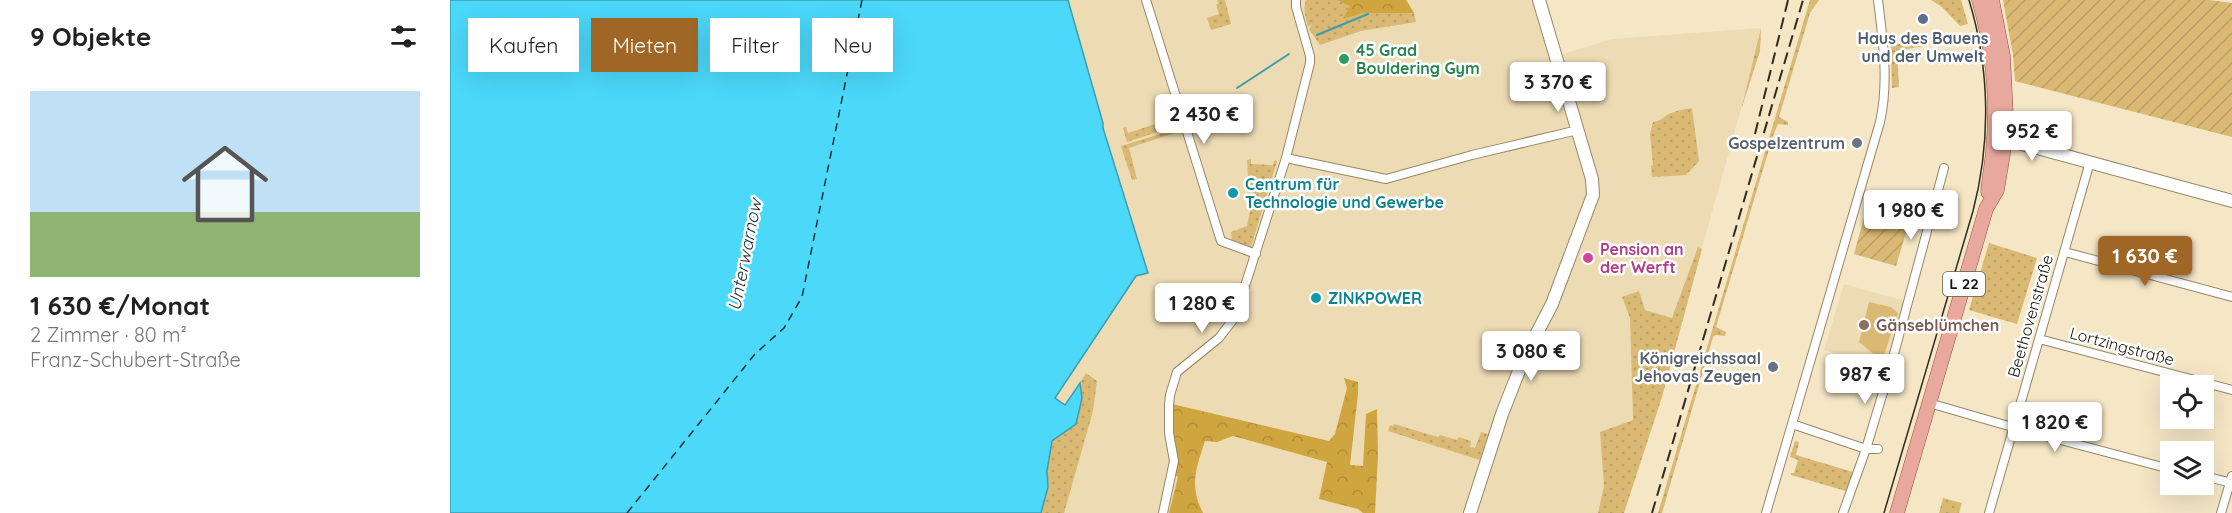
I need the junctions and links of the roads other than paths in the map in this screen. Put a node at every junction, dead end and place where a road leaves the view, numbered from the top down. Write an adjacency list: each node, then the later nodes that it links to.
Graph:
1 (1146, 0): 14 (street)
2 (1296, 0): 9 (street)
3 (1539, 0): 7 (street)
4 (1878, 0): 19 (street)
5 (1979, 0): 8 (main road, L 22)
6 (1992, 0): 8 (main road, L 22)
7 (1578, 130): 9 (street); 27 (street)
8 (1999, 138): 10 (street); 18 (main road, L 22)
9 (1286, 158): 14 (street)
10 (2090, 162): 12 (street); 13 (street, Beethovenstraße)
11 (1944, 168): 21 (street)
12 (2232, 201)
13 (2065, 252): 15 (street); 16 (street, Beethovenstraße)
14 (1256, 254): 26 (street)
15 (2232, 297)
16 (2039, 339): 17 (street, Lortzingstraße); 20 (street, Beethovenstraße)
17 (2232, 390)
18 (1929, 403): 20 (street); 30 (main road, L 22)
19 (1792, 424): 21 (street); 28 (street)
20 (2014, 428): 23 (street); 31 (street, Beethovenstraße)
21 (1866, 449): 22 (street); 29 (street)
22 (1878, 449)
23 (2160, 466)
24 (2214, 478): 25 (street)
25 (2231, 481): 32 (street)
26 (1163, 513)
27 (1470, 513)
28 (1766, 513)
29 (1843, 513)
30 (1897, 513)
31 (1989, 513)
32 (2221, 513)

